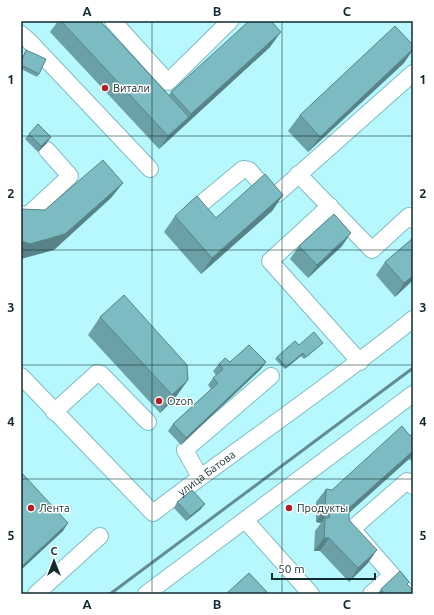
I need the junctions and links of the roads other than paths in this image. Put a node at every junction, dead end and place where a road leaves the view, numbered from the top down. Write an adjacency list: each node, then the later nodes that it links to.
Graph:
1 (113, 21): 2 (street)
2 (230, 21)
3 (21, 34): 6 (street)
4 (413, 73): 7 (street)
5 (47, 150): 10 (street)
6 (150, 169)
7 (298, 174): 8 (street); 9 (street)
8 (330, 206): 11 (street); 13 (street)
9 (195, 209)
10 (21, 215)
11 (413, 220)
12 (413, 319): 13 (street, улица Батова)
13 (360, 362): 19 (street, улица Батова)
14 (21, 376): 17 (street, улица Батова)
15 (271, 376): 19 (street)
16 (413, 394): 21 (street)
17 (54, 412): 18 (street); 19 (street, улица Батова)
18 (148, 422)
19 (200, 477)
20 (413, 486): 23 (street)
21 (245, 520): 24 (street); 26 (street)
22 (100, 536): 25 (street)
23 (392, 575): 27 (street); 28 (street)
24 (308, 593)
25 (36, 594)
26 (146, 594)
27 (371, 594)
28 (408, 594)

